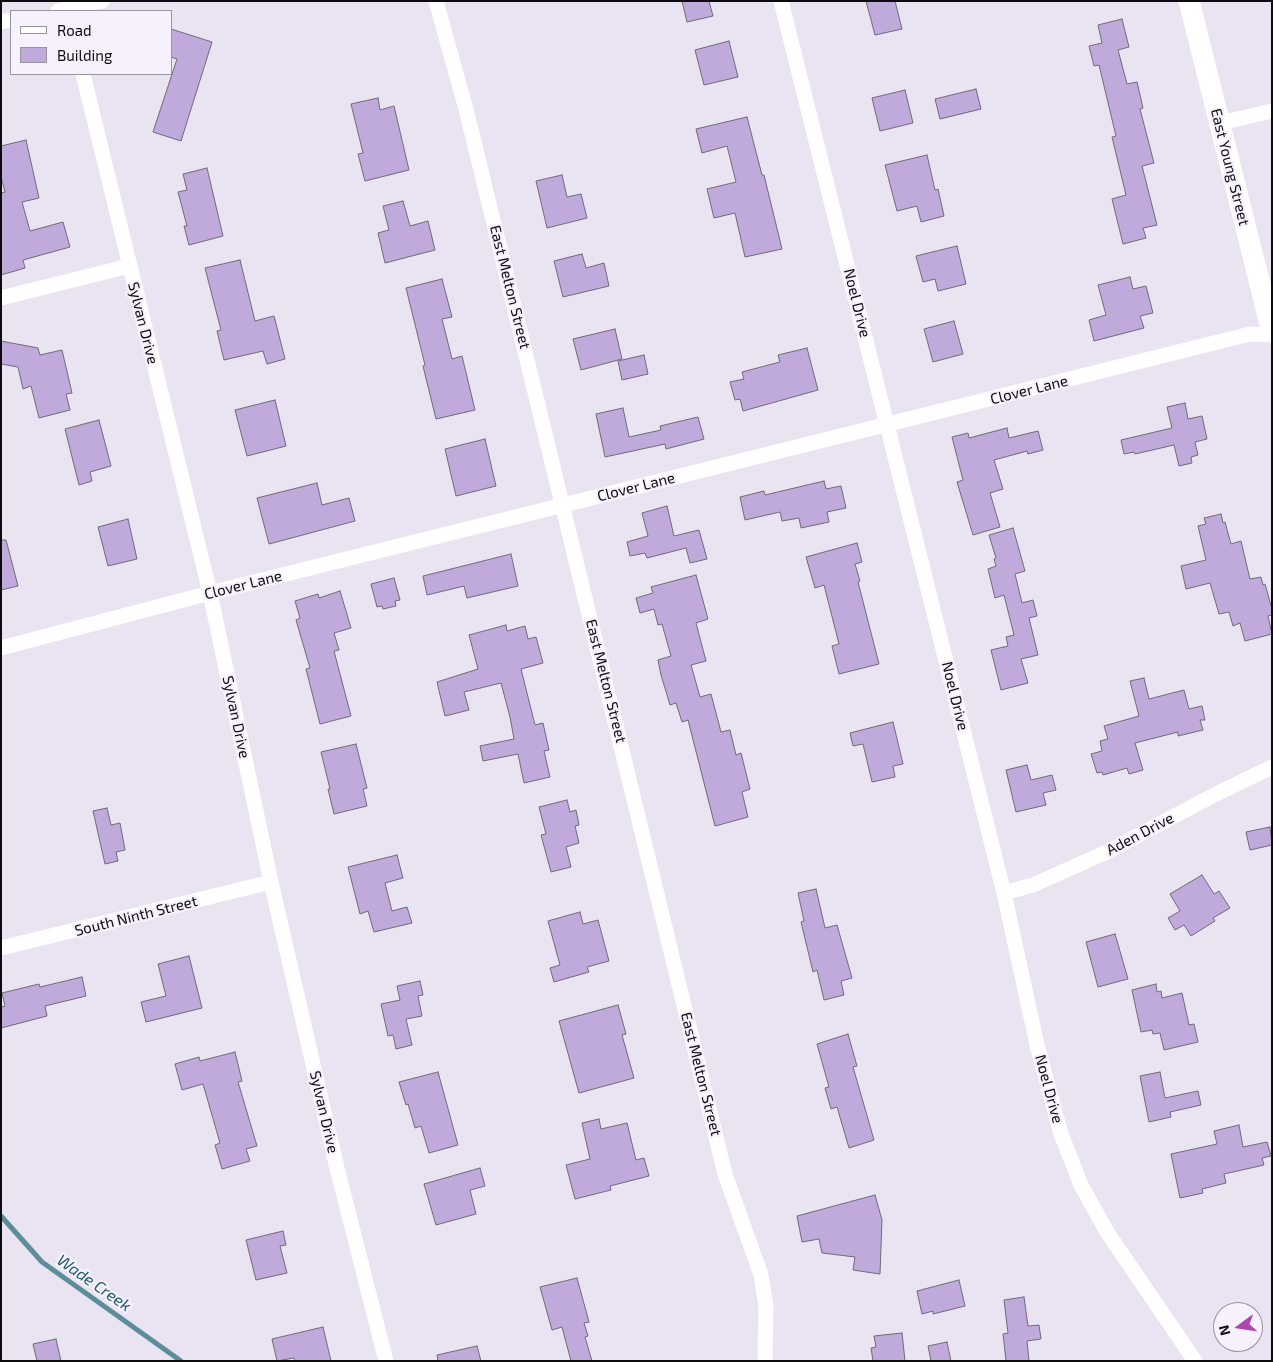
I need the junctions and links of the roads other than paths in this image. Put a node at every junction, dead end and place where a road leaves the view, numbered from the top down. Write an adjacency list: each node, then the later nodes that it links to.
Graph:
1 (102, 1): 5 (street)
2 (436, 1): 13 (street, East Melton Street)
3 (781, 1): 12 (street, Noel Drive)
4 (1189, 1): 8 (street, East Young Street)
5 (65, 8)
6 (84, 75): 9 (street, Sylvan Drive)
7 (1272, 110): 8 (street)
8 (1220, 123): 11 (street, East Young Street)
9 (129, 266): 10 (street); 14 (street, Sylvan Drive)
10 (1, 298)
11 (1272, 334): 12 (street, Clover Lane)
12 (888, 426): 13 (street, Clover Lane); 18 (street, Noel Drive)
13 (563, 505): 14 (street, Clover Lane); 21 (street, East Melton Street)
14 (210, 593): 15 (street, Clover Lane); 17 (street, Sylvan Drive)
15 (1, 648)
16 (1272, 767): 18 (street, Aden Drive)
17 (271, 882): 19 (street, South Ninth Street); 20 (street, Sylvan Drive)
18 (1004, 893): 22 (street, Noel Drive)
19 (1, 948)
20 (386, 1361)
21 (765, 1361)
22 (1195, 1361)

